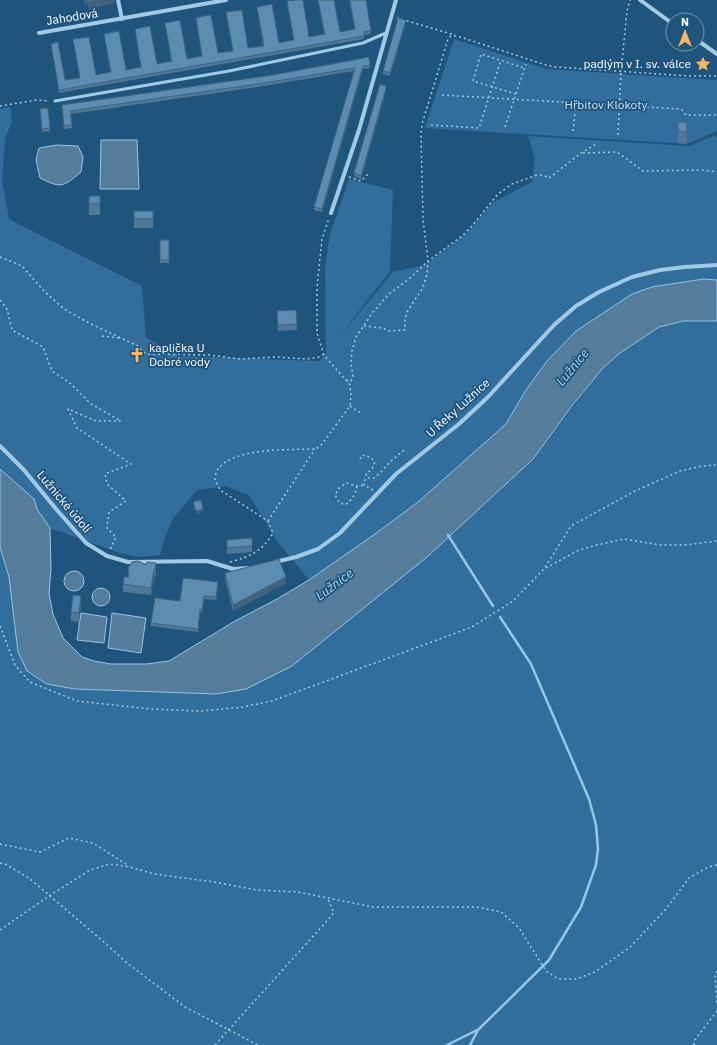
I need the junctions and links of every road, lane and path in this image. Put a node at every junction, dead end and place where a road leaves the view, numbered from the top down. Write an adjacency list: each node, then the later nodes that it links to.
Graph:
1 (118, 0): 9 (street)
2 (226, 0): 6 (street, Jahodová)
3 (396, 0): 7 (street)
4 (630, 0): 18 (path)
5 (640, 0): 8 (street)
6 (199, 2): 9 (street, Jahodová)
7 (391, 16): 11 (street); 12 (path)
8 (665, 18)
9 (122, 19): 10 (street, Jahodová)
10 (39, 32)
11 (386, 33): 25 (lane); 38 (street)
12 (457, 36): 18 (path); 41 (path)
13 (705, 46): 14 (street)
14 (717, 54)
15 (501, 60): 17 (path); 20 (path); 20 (path)
16 (526, 64): 17 (path)
17 (524, 68): 22 (path)
18 (621, 72): 19 (path); 27 (path)
19 (717, 76)
20 (492, 87): 22 (path); 23 (path)
21 (442, 94): 23 (path)
22 (516, 94): 24 (path)
23 (489, 98): 24 (path); 30 (path)
24 (514, 100): 26 (path); 31 (path)
25 (55, 101): 28 (path)
26 (576, 103): 27 (path); 32 (path)
27 (620, 105): 29 (path); 33 (path)
28 (0, 106)
29 (717, 115)
30 (431, 125)
31 (505, 127)
32 (573, 131)
33 (618, 135)
34 (598, 143): 35 (path)
35 (581, 154): 36 (path); 41 (path)
36 (717, 172)
37 (369, 174): 38 (path)
38 (344, 175): 39 (street)
39 (331, 213): 47 (path)
40 (0, 257): 46 (path)
41 (428, 261): 44 (path); 44 (path)
42 (717, 266): 59 (street, U Řeky Lužnice)
43 (0, 300): 62 (path)
44 (364, 326): 48 (path)
45 (102, 336): 46 (path)
46 (120, 338): 47 (path)
47 (324, 355): 48 (path)
48 (346, 380): 49 (path)
49 (350, 406): 50 (path); 52 (path)
50 (361, 413)
51 (0, 446): 62 (street, Lužnické údolí)
52 (316, 449): 60 (path); 60 (path)
53 (404, 450): 56 (path)
54 (360, 459): 56 (path)
55 (717, 465): 66 (path)
56 (367, 478): 57 (path)
57 (364, 485): 58 (path); 59 (path)
58 (357, 486): 58 (path)
59 (378, 492): 64 (street, U Řeky Lužnice)
60 (268, 521): 63 (path)
61 (717, 541): 66 (path)
62 (107, 556): 63 (street, Lužnické údolí)
63 (216, 563): 65 (street)
64 (268, 563)
65 (254, 566)
66 (544, 569): 67 (path)
67 (0, 626)
68 (0, 844): 71 (path)
69 (0, 863): 72 (path)
70 (717, 865): 73 (path)
71 (130, 867): 72 (path); 73 (path)
72 (49, 896): 74 (path); 78 (path)
73 (328, 899): 78 (path)
74 (0, 930)
75 (717, 971): 76 (path)
76 (717, 1005)
77 (717, 1011): 81 (path)
78 (228, 1029): 79 (path); 80 (path)
79 (215, 1045)
80 (258, 1045)
81 (694, 1045)

